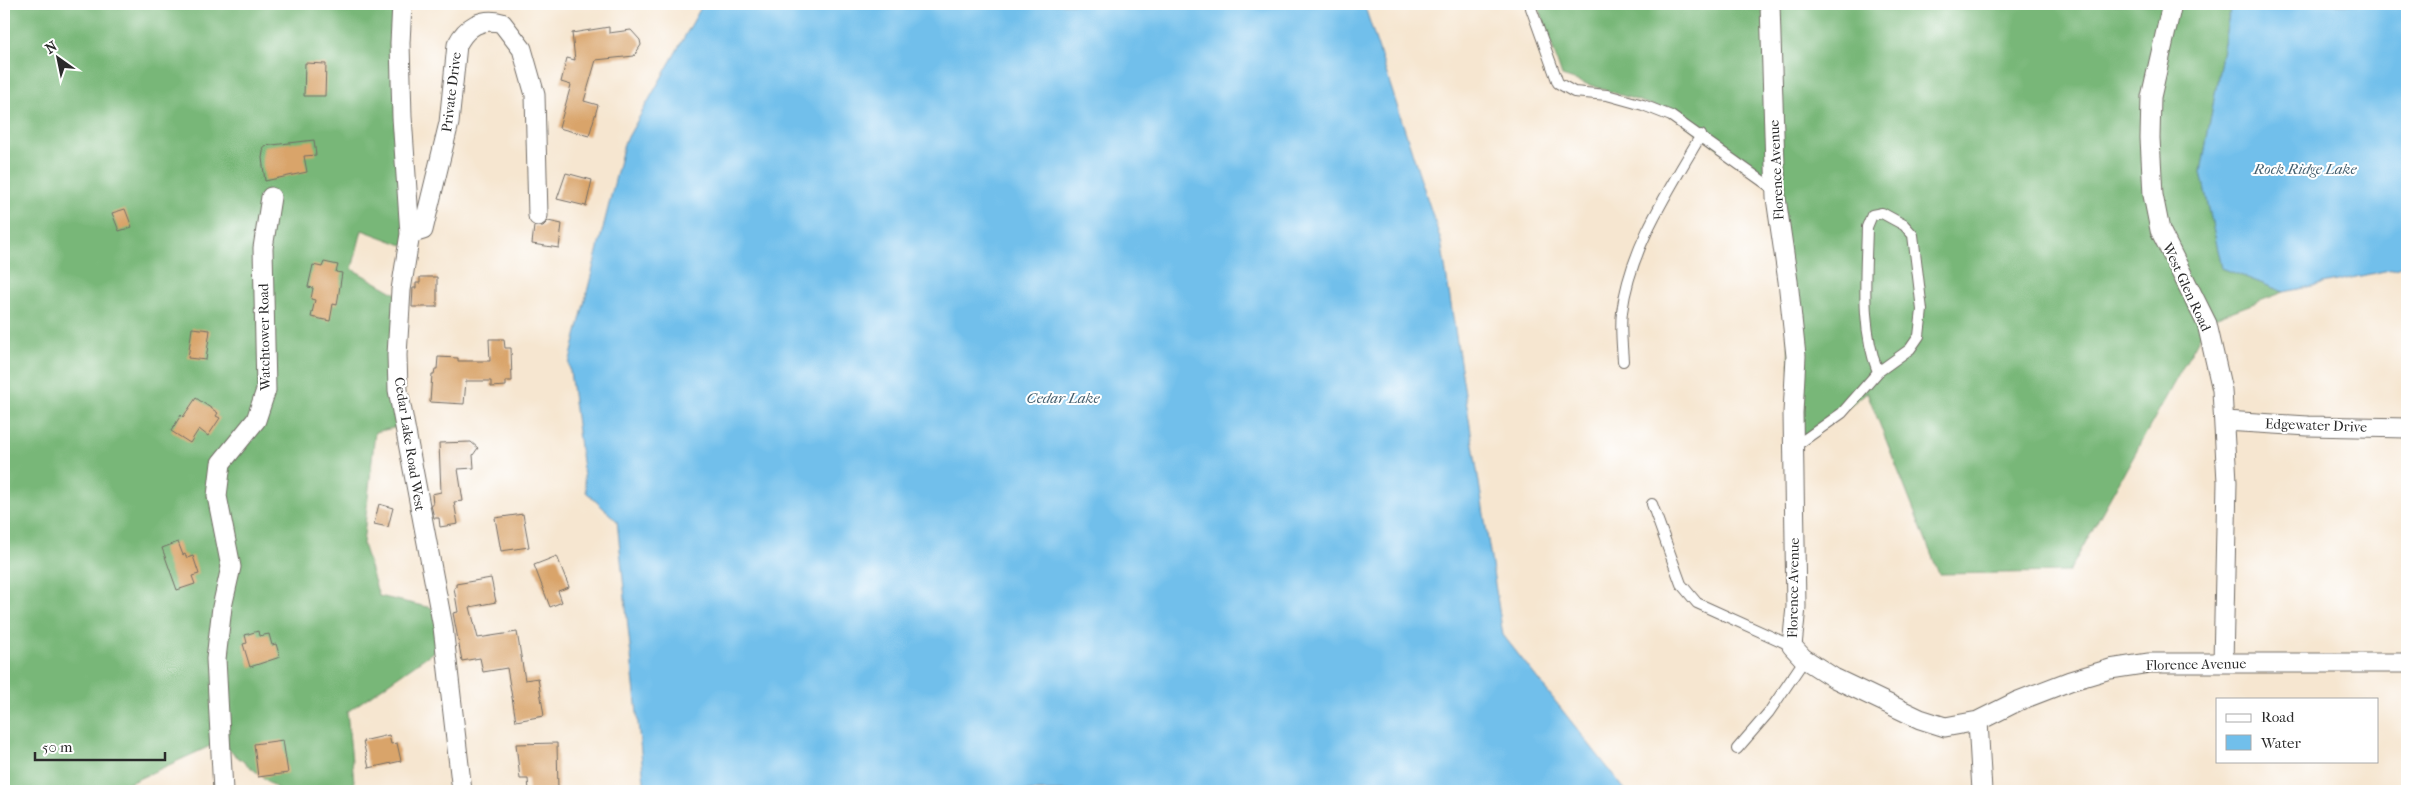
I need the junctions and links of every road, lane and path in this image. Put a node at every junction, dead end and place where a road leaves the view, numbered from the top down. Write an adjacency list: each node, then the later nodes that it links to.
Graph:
1 (402, 4): 9 (street, Cedar Lake Road West)
2 (1770, 4): 6 (street, Florence Avenue)
3 (2172, 4): 12 (street, West Glen Road)
4 (1531, 8): 5 (lane)
5 (1701, 136): 6 (lane); 10 (lane)
6 (1776, 190): 14 (street, Florence Avenue)
7 (271, 197): 22 (street, Watchtower Road)
8 (538, 216): 9 (street, Private Drive)
9 (410, 234): 23 (street, Cedar Lake Road West)
10 (1623, 361)
11 (1878, 372): 11 (lane); 14 (lane)
12 (2225, 421): 13 (street, Edgewater Drive); 18 (street, West Glen Road)
13 (2407, 428)
14 (1794, 447): 16 (street, Florence Avenue)
15 (1652, 504): 16 (lane)
16 (1792, 646): 17 (street, Florence Avenue)
17 (1805, 660): 20 (street, Florence Avenue); 21 (lane)
18 (2223, 662): 19 (street, Florence Avenue); 20 (street, Florence Avenue)
19 (2407, 663)
20 (1978, 720): 24 (street)
21 (1737, 749)
22 (223, 791)
23 (462, 791)
24 (1982, 791)

